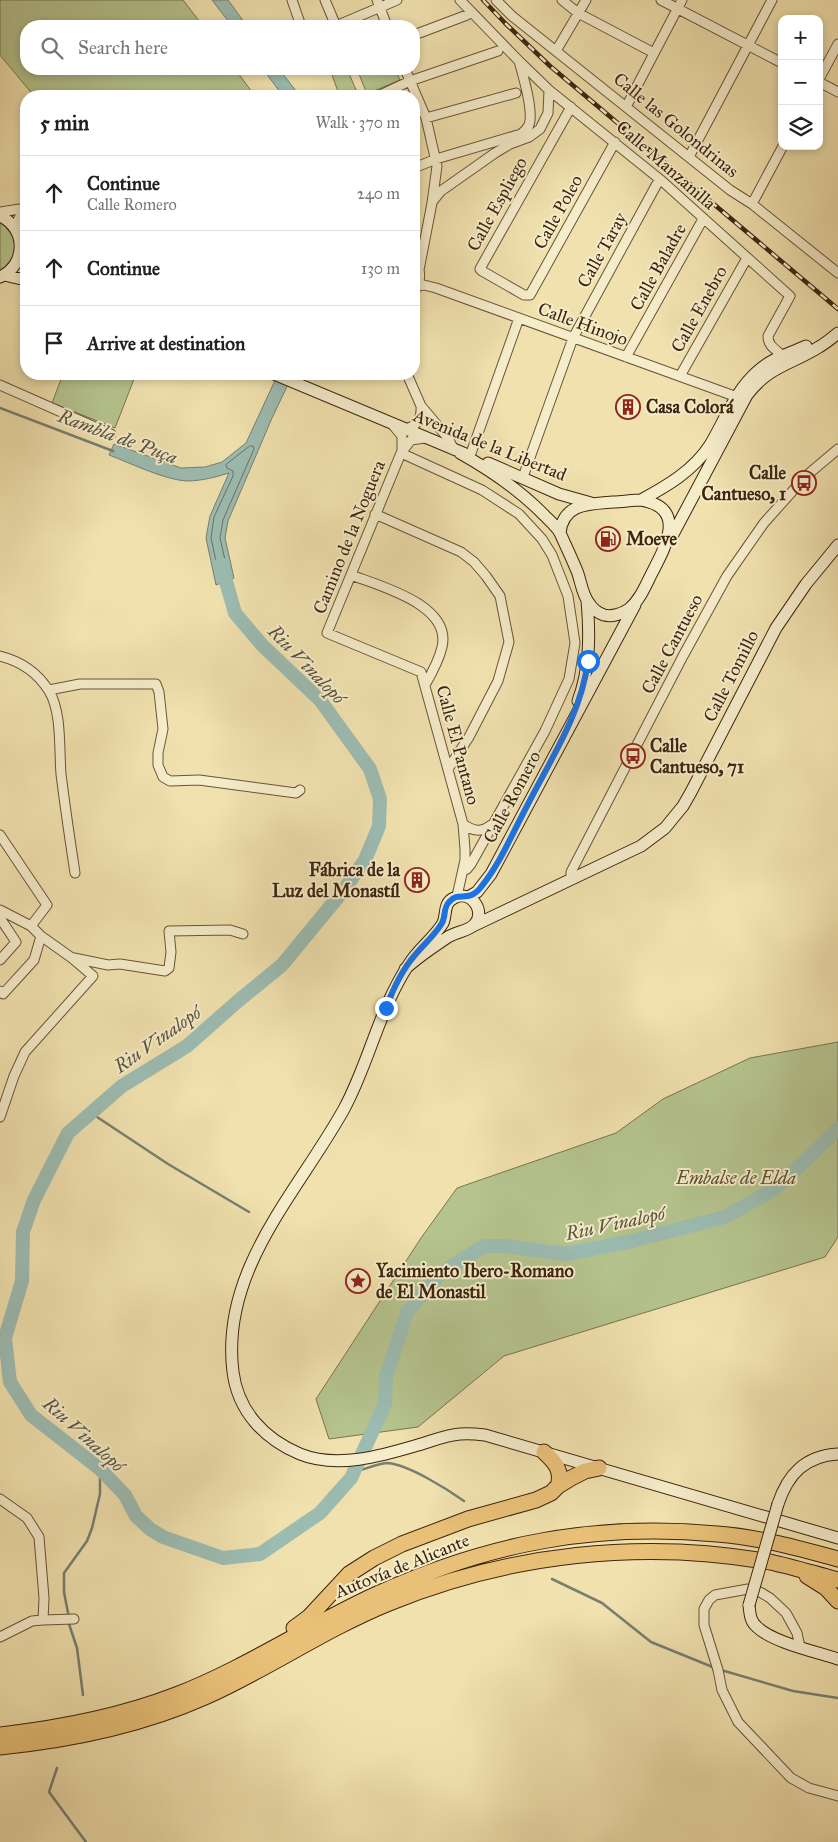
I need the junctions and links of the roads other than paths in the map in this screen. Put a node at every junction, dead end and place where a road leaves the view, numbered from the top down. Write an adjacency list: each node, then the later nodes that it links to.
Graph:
1 (292, 0): 14 (street)
2 (325, 0): 15 (street)
3 (397, 0): 10 (street)
4 (460, 0): 24 (street, Calle Manzanilla)
5 (496, 0): 22 (street, Calle las Golondrinas)
6 (562, 0): 12 (street)
7 (586, 0): 12 (street)
8 (661, 0): 11 (street)
9 (772, 0): 20 (street)
10 (378, 3): 16 (street); 17 (street)
11 (679, 4): 20 (street); 23 (street)
12 (578, 13): 22 (street); 23 (street)
13 (467, 15): 18 (street)
14 (299, 20)
15 (333, 20)
16 (347, 20)
17 (385, 20)
18 (420, 33)
19 (838, 44): 26 (street)
20 (748, 45): 25 (street); 41 (street)
21 (498, 51): 28 (street)
22 (556, 51): 37 (street, Calle las Golondrinas)
23 (654, 53): 37 (street)
24 (519, 61): 32 (street, Calle Manzanilla); 42 (street, Calle Manzanilla)
25 (778, 61)
26 (823, 72)
27 (407, 75): 28 (street)
28 (410, 82): 30 (street); 31 (street)
29 (823, 83): 33 (street)
30 (392, 90)
31 (414, 90)
32 (549, 90): 36 (street, Calle Manzanilla); 46 (street)
33 (838, 92)
34 (516, 93): 38 (street)
35 (420, 104): 38 (street)
36 (571, 107): 39 (street, Calle Manzanilla); 66 (street, Calle Espliego)
37 (626, 107): 41 (street, Calle las Golondrinas)
38 (426, 118): 42 (street)
39 (615, 142): 45 (street, Calle Manzanilla); 66 (street, Calle Poleo)
40 (781, 150): 48 (street)
41 (689, 157): 48 (street, Calle las Golondrinas)
42 (436, 159): 43 (street); 44 (street)
43 (420, 166)
44 (436, 174): 46 (street); 47 (street)
45 (660, 180): 53 (street, Calle Manzanilla); 69 (street, Calle Taray)
46 (448, 186): 47 (street)
47 (432, 203): 56 (street)
48 (752, 204): 61 (street, Calle las Golondrinas)
49 (20, 210): 50 (street)
50 (0, 212)
51 (0, 216): 54 (main road)
52 (20, 217): 54 (street)
53 (703, 218): 59 (street, Calle Manzanilla); 71 (street, Calle Baladre)
54 (16, 229): 55 (main road)
55 (20, 238)
56 (424, 243): 57 (street); 60 (street)
57 (420, 247)
58 (20, 255): 62 (main road)
59 (747, 258): 70 (street, Calle Manzanilla); 72 (street, Calle Enebro)
60 (420, 270): 64 (street)
61 (838, 273)
62 (2, 276): 63 (main road)
63 (20, 279)
64 (420, 281)
65 (420, 288): 67 (street, Calle Hinojo)
66 (528, 296)
67 (519, 318): 69 (street, Calle Hinojo); 85 (street)
68 (836, 329): 70 (main road); 82 (main road)
69 (573, 338): 71 (street, Calle Hinojo); 86 (street, Calle Taray)
70 (782, 356): 76 (main road)
71 (626, 357): 72 (street, Calle Hinojo)
72 (680, 376): 76 (street, Calle Hinojo)
73 (288, 380): 78 (main road, Avenida de la Libertad)
74 (410, 380): 77 (street)
75 (0, 385): 80 (street)
76 (737, 396): 82 (main road)
77 (421, 406): 79 (street); 85 (street)
78 (392, 424): 79 (main road, Avenida de la Libertad); 84 (street)
79 (405, 429): 81 (main road, Avenida de la Libertad)
80 (111, 434)
81 (427, 438): 84 (street); 85 (main road, Avenida de la Libertad)
82 (719, 438): 87 (main road); 91 (main road)
83 (838, 449): 109 (street, Calle Cantueso)
84 (401, 452): 89 (street, Camino de la Noguera); 104 (street)
85 (462, 453): 86 (main road, Avenida de la Libertad); 90 (main road)
86 (523, 477): 88 (main road, Avenida de la Libertad)
87 (641, 500): 88 (main road); 91 (main road)
88 (593, 503): 90 (main road)
89 (376, 514): 93 (street, Camino de la Noguera); 101 (street)
90 (560, 533): 95 (main road)
91 (667, 545): 94 (main road)
92 (838, 545): 109 (main road, Calle Tomillo)
93 (351, 575): 96 (street, Camino de la Noguera); 98 (street)
94 (638, 599): 95 (main road); 100 (main road, Calle Romero)
95 (587, 602): 100 (main road, Calle Romero)
96 (328, 633): 98 (street, Calle El Pantano)
97 (0, 656): 99 (street)
98 (425, 685): 101 (street, Calle El Pantano)
99 (49, 690): 102 (street); 107 (street)
100 (564, 737): 108 (main road, Calle Romero)
101 (448, 769): 103 (street, Calle El Pantano)
102 (300, 790)
103 (463, 824): 104 (street); 106 (street, Calle El Pantano)
104 (493, 824): 106 (street)
105 (0, 835): 116 (street)
106 (463, 871): 110 (street, Calle El Pantano)
107 (75, 873)
108 (491, 874): 110 (main road, Calle Romero); 111 (main road, Calle Romero)
109 (571, 879): 113 (main road, Calle Tomillo)
110 (463, 897): 111 (main road); 114 (main road)
111 (478, 908): 113 (main road, Calle Tomillo); 117 (main road)
112 (0, 910): 116 (street)
113 (504, 910): 117 (main road, Calle Tomillo)
114 (445, 917): 118 (main road); 123 (main road)
115 (0, 918): 122 (street)
116 (31, 926): 120 (street)
117 (474, 926): 118 (main road)
118 (461, 930): 123 (main road)
119 (244, 934): 121 (street)
120 (41, 936): 121 (street); 124 (street)
121 (72, 958): 125 (street)
122 (0, 960)
123 (405, 969): 126 (main road)
124 (1, 992)
125 (0, 1117)
126 (544, 1452): 128 (main road); 129 (highway)
127 (838, 1454): 139 (main road, bridge)
128 (599, 1468): 129 (highway); 131 (main road)
129 (558, 1486): 140 (highway)
130 (0, 1499): 137 (street)
131 (838, 1538)
132 (838, 1559): 140 (highway, Autovía de Alicante)
133 (795, 1569): 134 (highway, Autovía de Alicante); 135 (highway); 143 (highway, Autovía de Alicante)
134 (838, 1580)
135 (838, 1601)
136 (74, 1619): 137 (street)
137 (43, 1620): 138 (street)
138 (0, 1637)
139 (800, 1647): 141 (main road); 144 (street)
140 (257, 1656): 142 (highway, Autovía de Alicante)
141 (838, 1659)
142 (0, 1734)
143 (0, 1747)
144 (838, 1796)

